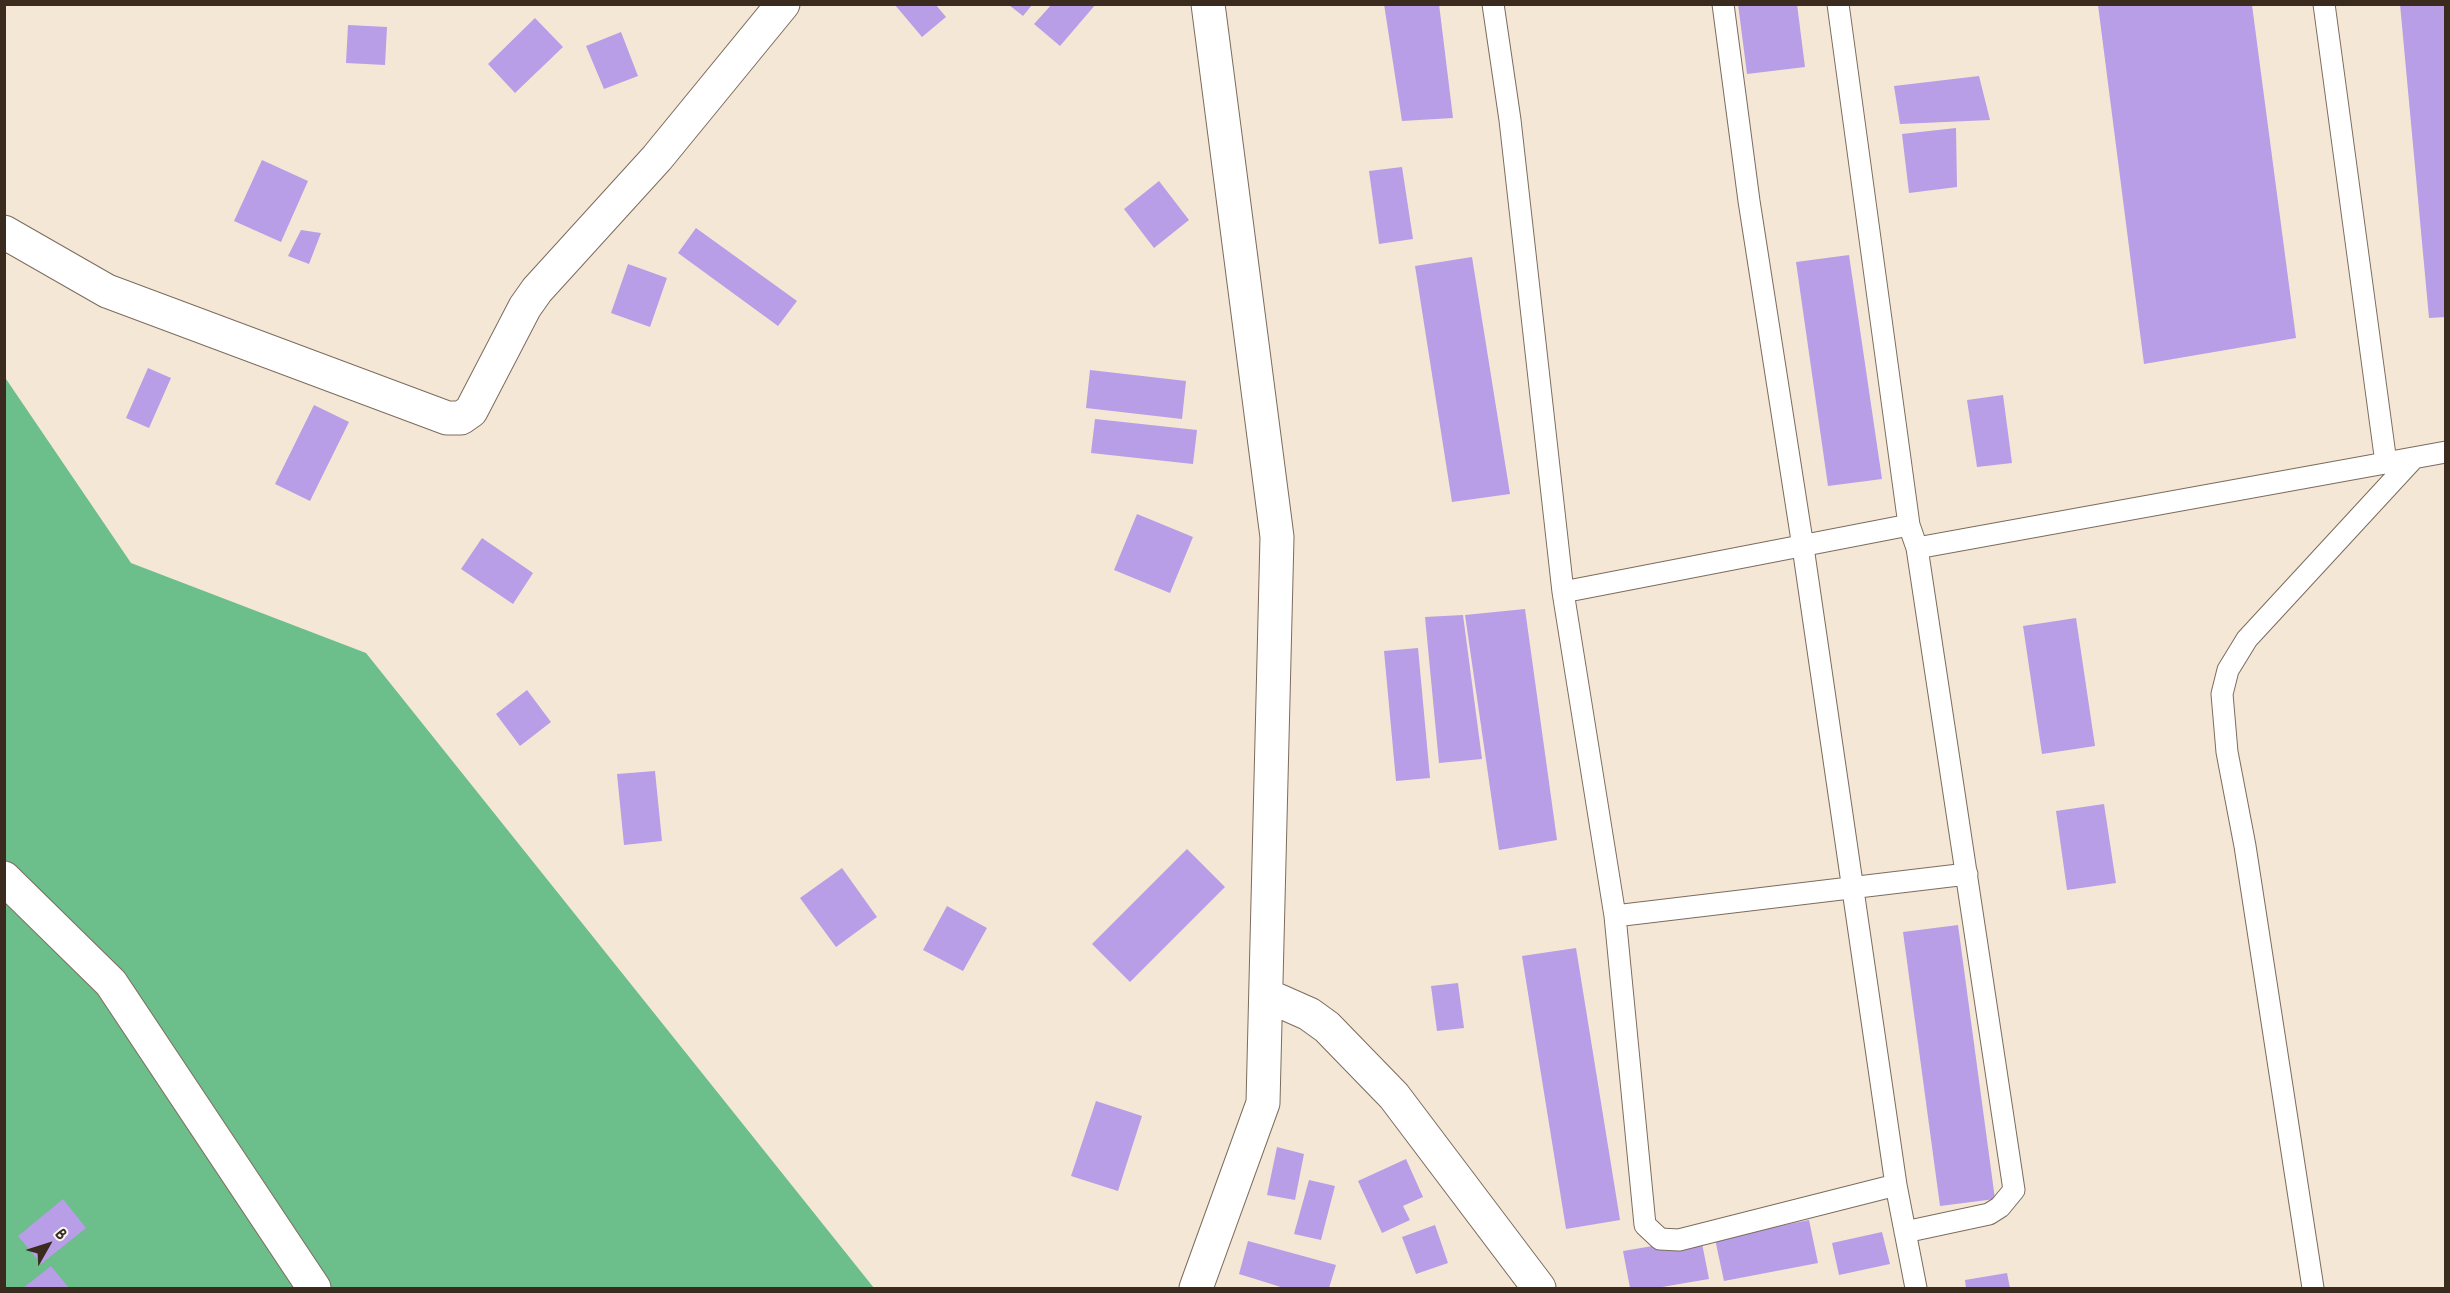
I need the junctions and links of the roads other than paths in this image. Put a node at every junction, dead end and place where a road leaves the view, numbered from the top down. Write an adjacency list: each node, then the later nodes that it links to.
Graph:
1 (783, 4): 7 (street)
2 (1208, 4): 19 (street)
3 (1493, 4): 14 (lane)
4 (1723, 4): 12 (lane)
5 (1838, 4): 11 (lane)
6 (2324, 4): 10 (lane)
7 (4, 232)
8 (2445, 452): 9 (lane)
9 (2414, 458): 10 (lane); 26 (lane)
10 (2386, 463): 13 (lane)
11 (1910, 525): 12 (lane); 13 (lane)
12 (1803, 547): 14 (lane); 17 (lane)
13 (1917, 548): 15 (lane)
14 (1563, 592): 18 (lane)
15 (1967, 874): 17 (lane); 21 (lane)
16 (4, 878): 22 (street)
17 (1852, 888): 18 (lane); 20 (lane)
18 (1615, 916): 20 (lane)
19 (1266, 994): 23 (street); 24 (street)
20 (1896, 1185): 21 (lane)
21 (1905, 1232): 25 (lane)
22 (314, 1288)
23 (1196, 1288)
24 (1539, 1288)
25 (1916, 1288)
26 (2313, 1288)

